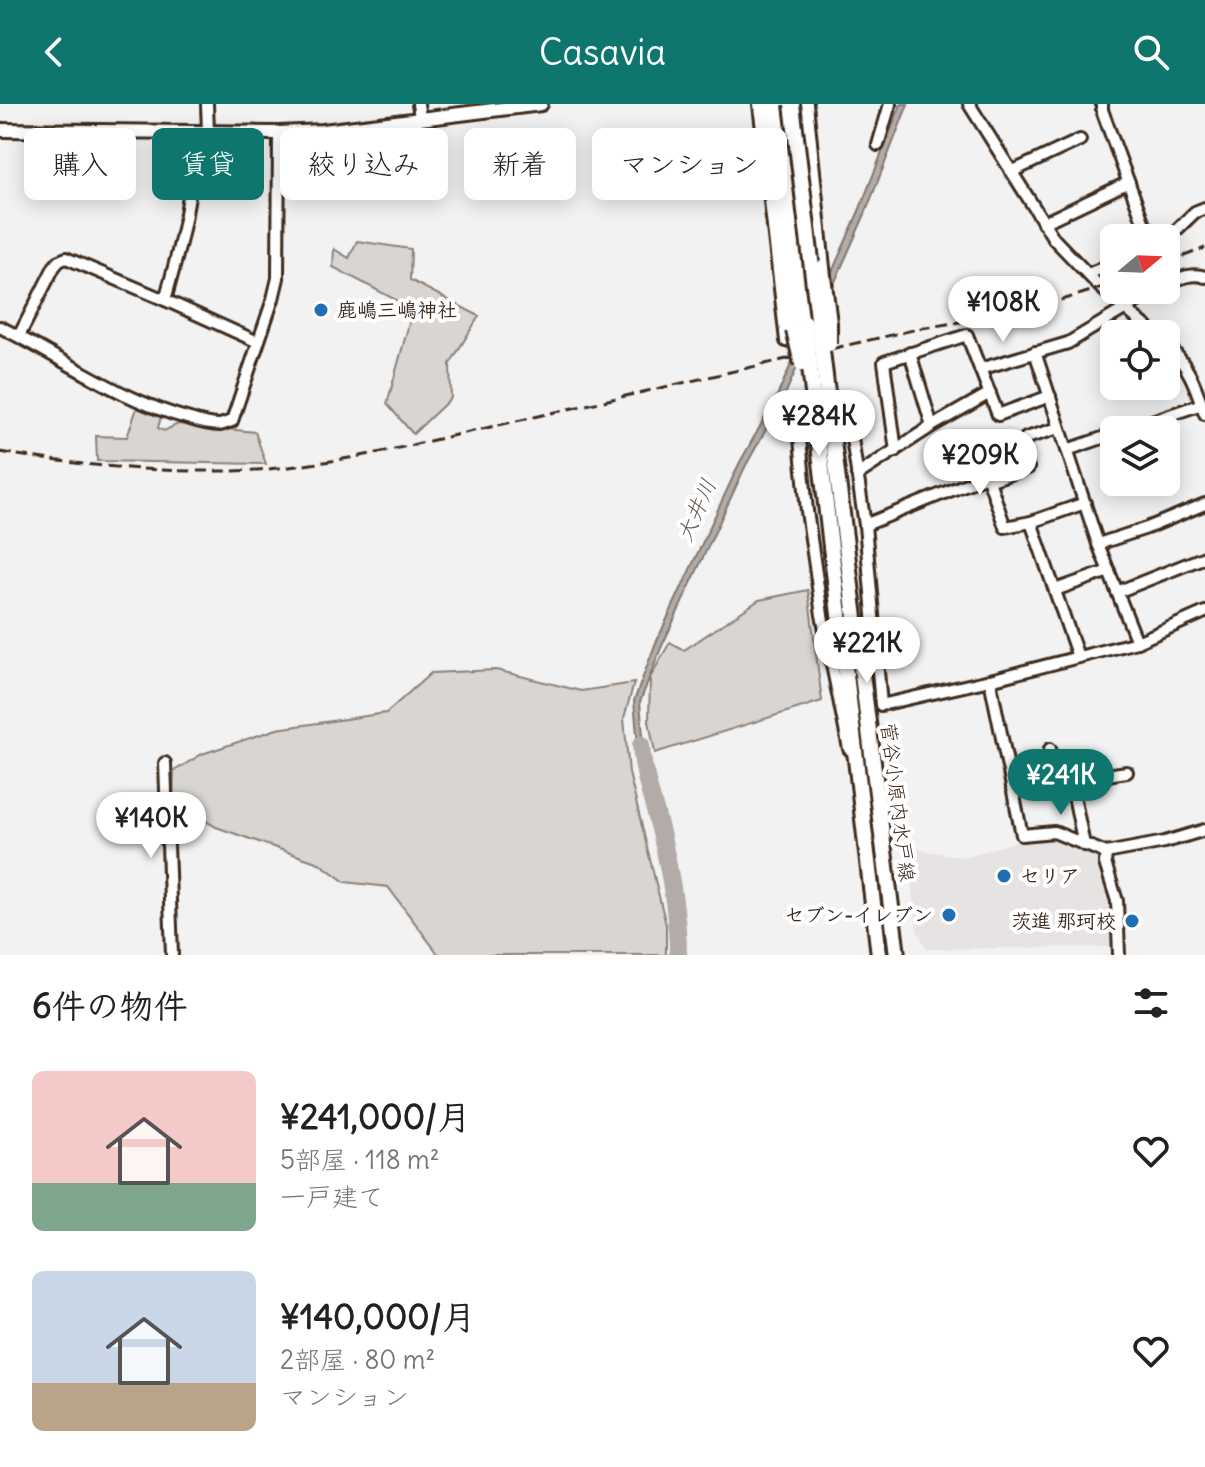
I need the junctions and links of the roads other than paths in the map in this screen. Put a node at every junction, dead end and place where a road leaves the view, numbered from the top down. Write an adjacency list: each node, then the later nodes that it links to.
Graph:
1 (207, 104): 13 (street)
2 (418, 104): 12 (street)
3 (541, 104): 12 (street)
4 (759, 104): 37 (street)
5 (769, 104): 47 (main road, 菅谷小原内水戸線, bridge)
6 (778, 104): 47 (main road, 菅谷小原内水戸線, bridge)
7 (792, 104): 47 (main road, 菅谷小原内水戸線, bridge)
8 (805, 104): 47 (main road, 菅谷小原内水戸線, bridge)
9 (890, 104): 19 (street)
10 (969, 104): 20 (street)
11 (1102, 104): 21 (street)
12 (420, 118): 17 (street)
13 (202, 128)
14 (0, 130): 15 (street)
15 (152, 132)
16 (264, 133): 17 (street)
17 (279, 133): 38 (street)
18 (1080, 140): 20 (street)
19 (878, 145)
20 (1011, 172): 24 (street)
21 (1129, 182): 24 (street); 25 (street)
22 (190, 200): 31 (street)
23 (1205, 208): 26 (street)
24 (1043, 223): 28 (street)
25 (1144, 224)
26 (1180, 226)
27 (1100, 269): 28 (street)
28 (1088, 274): 33 (street)
29 (1205, 277): 30 (street)
30 (1180, 278)
31 (165, 300): 36 (street); 38 (street)
32 (1135, 304): 33 (street)
33 (1127, 309): 34 (street); 39 (street)
34 (1139, 320)
35 (0, 327): 36 (street)
36 (19, 336): 38 (street)
37 (786, 341)
38 (258, 342)
39 (1035, 352): 42 (street); 44 (street)
40 (910, 353): 42 (street); 48 (street); 52 (street)
41 (1180, 358): 45 (street)
42 (980, 369): 43 (street)
43 (990, 393): 44 (street); 48 (street)
44 (1050, 396): 49 (street)
45 (1203, 409): 46 (street)
46 (1177, 416)
47 (823, 418): 69 (main road, 菅谷小原内水戸線); 73 (main road, 菅谷小原内水戸線)
48 (932, 426): 52 (street)
49 (1059, 428): 51 (street); 54 (street)
50 (1100, 439): 51 (street)
51 (1067, 450): 55 (street)
52 (896, 451): 53 (street)
53 (857, 475): 58 (street); 73 (street)
54 (988, 478): 57 (street); 58 (street)
55 (1085, 503): 57 (street); 59 (street)
56 (1205, 504): 59 (street)
57 (1031, 522): 62 (street)
58 (865, 525): 68 (street)
59 (1098, 544): 61 (street)
60 (1205, 557): 63 (street)
61 (1109, 571): 62 (street); 63 (street)
62 (1055, 590): 66 (street)
63 (1117, 592): 65 (street)
64 (1205, 612): 65 (street)
65 (1137, 642): 66 (street)
66 (1078, 657): 67 (street)
67 (990, 680): 68 (street); 76 (street)
68 (881, 705): 69 (street)
69 (868, 725): 82 (main road, 菅谷小原内水戸線)
70 (1050, 749): 75 (street)
71 (165, 763): 80 (street)
72 (1127, 772): 74 (street)
73 (858, 776): 81 (main road, 菅谷小原内水戸線)
74 (1071, 781): 75 (street); 78 (street)
75 (1057, 782): 76 (street)
76 (1012, 789): 78 (street)
77 (1205, 830): 79 (street)
78 (1084, 845): 79 (street)
79 (1106, 853): 83 (street)
80 (172, 955)
81 (879, 955)
82 (897, 955)
83 (1119, 955)

